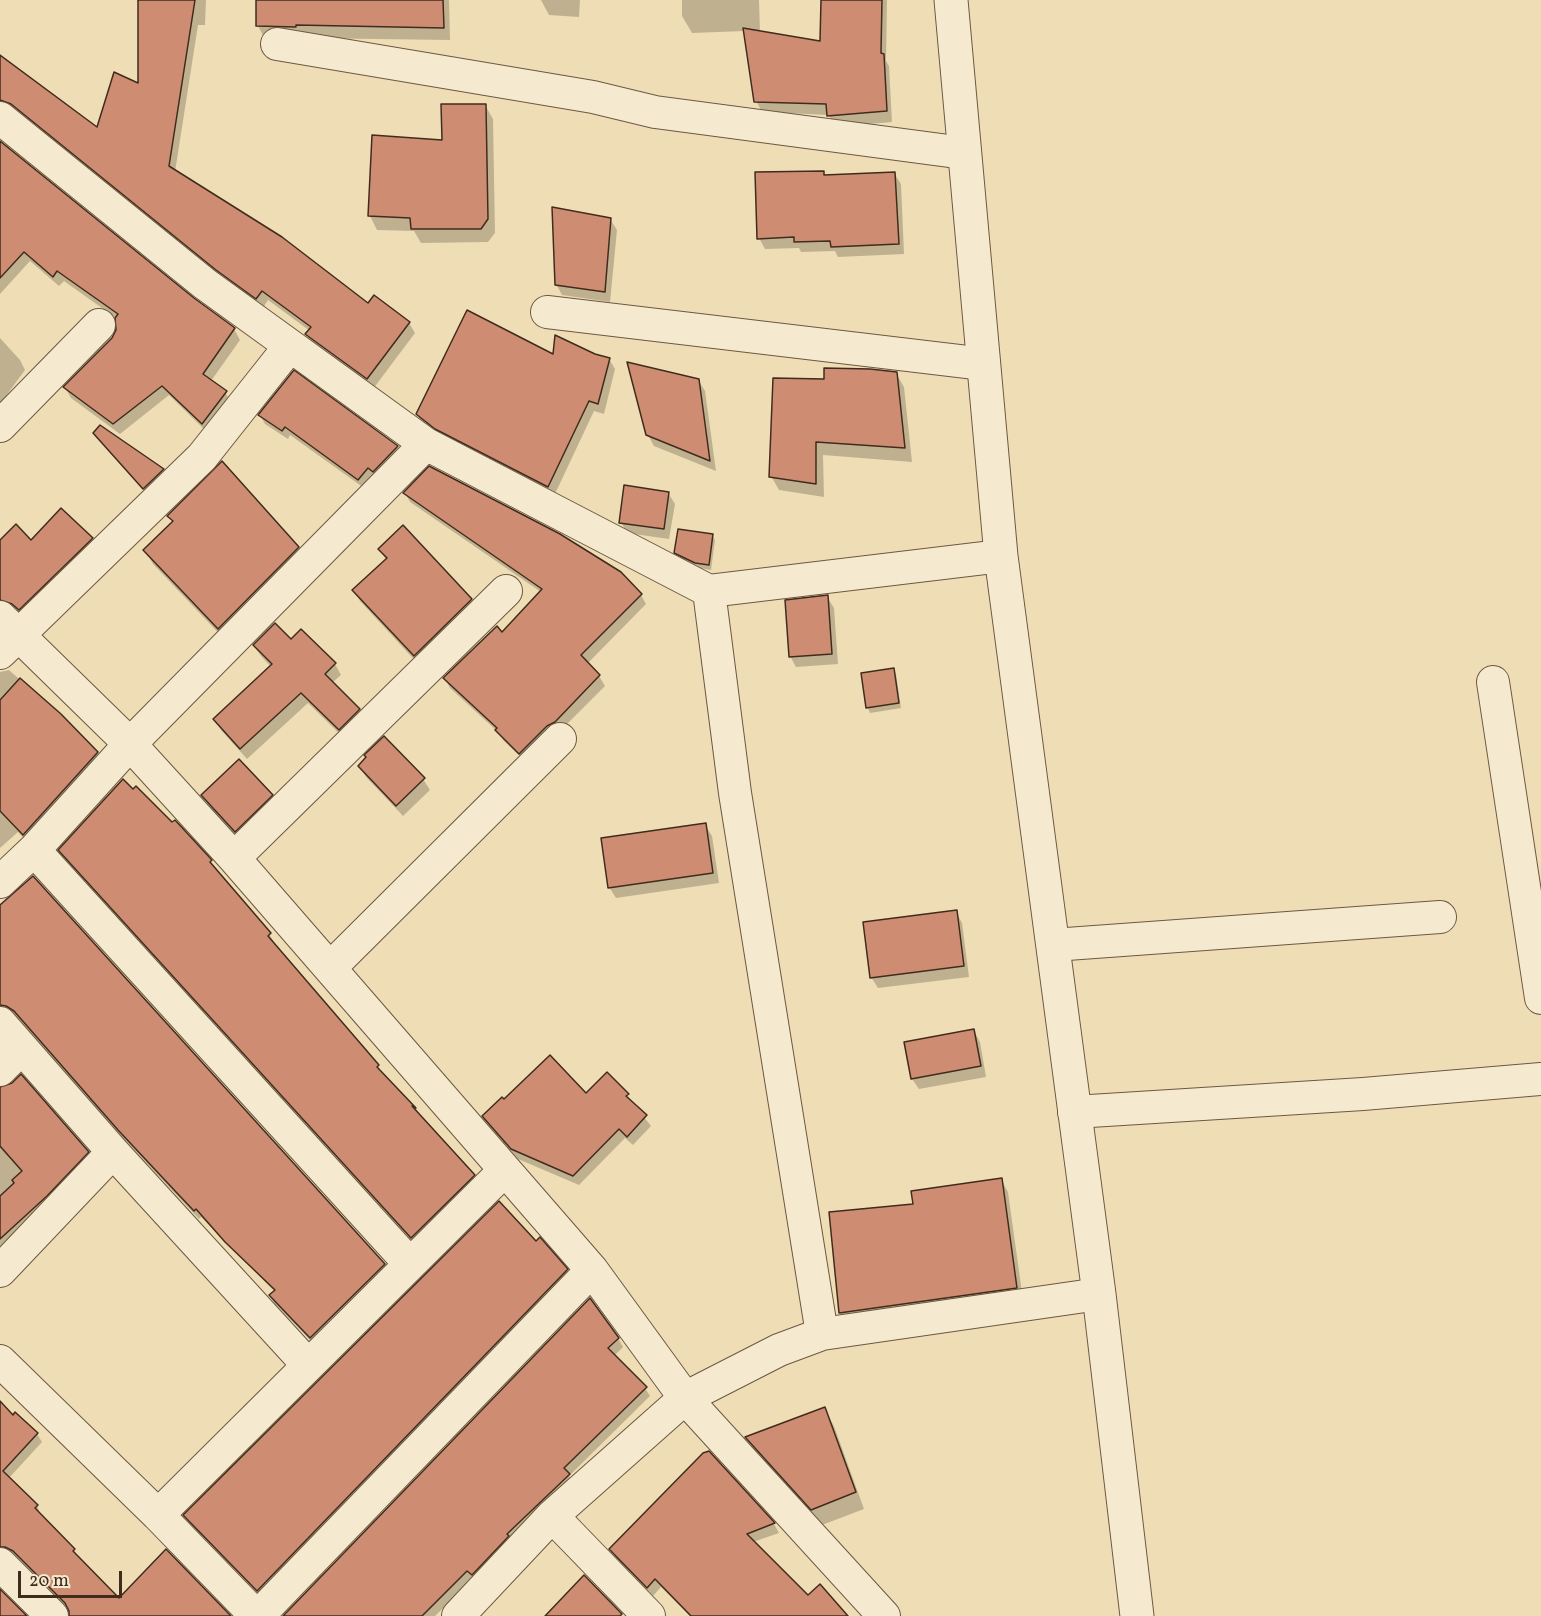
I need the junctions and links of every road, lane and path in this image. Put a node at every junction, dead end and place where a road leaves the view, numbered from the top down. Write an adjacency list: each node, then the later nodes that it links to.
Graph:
1 (951, 0): 4 (street)
2 (277, 44): 4 (street)
3 (0, 118): 7 (street)
4 (964, 153): 8 (street)
5 (547, 312): 8 (street)
6 (99, 325): 9 (street)
7 (290, 345): 10 (street); 14 (street)
8 (984, 364): 11 (street)
9 (0, 426)
10 (426, 444): 13 (street); 17 (street)
11 (1001, 556): 13 (street); 22 (street)
12 (506, 591): 19 (street)
13 (709, 591): 36 (street)
14 (6, 635): 17 (street)
15 (1493, 682): 24 (street)
16 (560, 739): 23 (street)
17 (130, 744): 18 (street); 19 (street)
18 (34, 850): 20 (street); 32 (street)
19 (234, 858): 23 (street)
20 (0, 882)
21 (1440, 917): 22 (street)
22 (1053, 945): 29 (street)
23 (330, 968): 31 (street)
24 (1541, 998)
25 (0, 1023): 26 (street)
26 (22, 1048): 27 (street); 30 (street)
27 (0, 1070)
28 (1541, 1079): 29 (street)
29 (1074, 1112): 35 (street)
30 (114, 1152): 34 (street); 38 (street)
31 (505, 1170): 32 (street); 33 (street)
32 (410, 1264): 38 (street)
33 (592, 1270): 39 (street); 44 (street)
34 (0, 1271)
35 (1099, 1294): 36 (street); 48 (street)
36 (822, 1334): 39 (street)
37 (0, 1361): 40 (street)
38 (308, 1365): 40 (street)
39 (686, 1398): 41 (street); 47 (street)
40 (158, 1515): 44 (street)
41 (552, 1516): 45 (street); 46 (street)
42 (0, 1564): 43 (street)
43 (52, 1616)
44 (257, 1616)
45 (458, 1616)
46 (649, 1616)
47 (884, 1616)
48 (1137, 1616)

